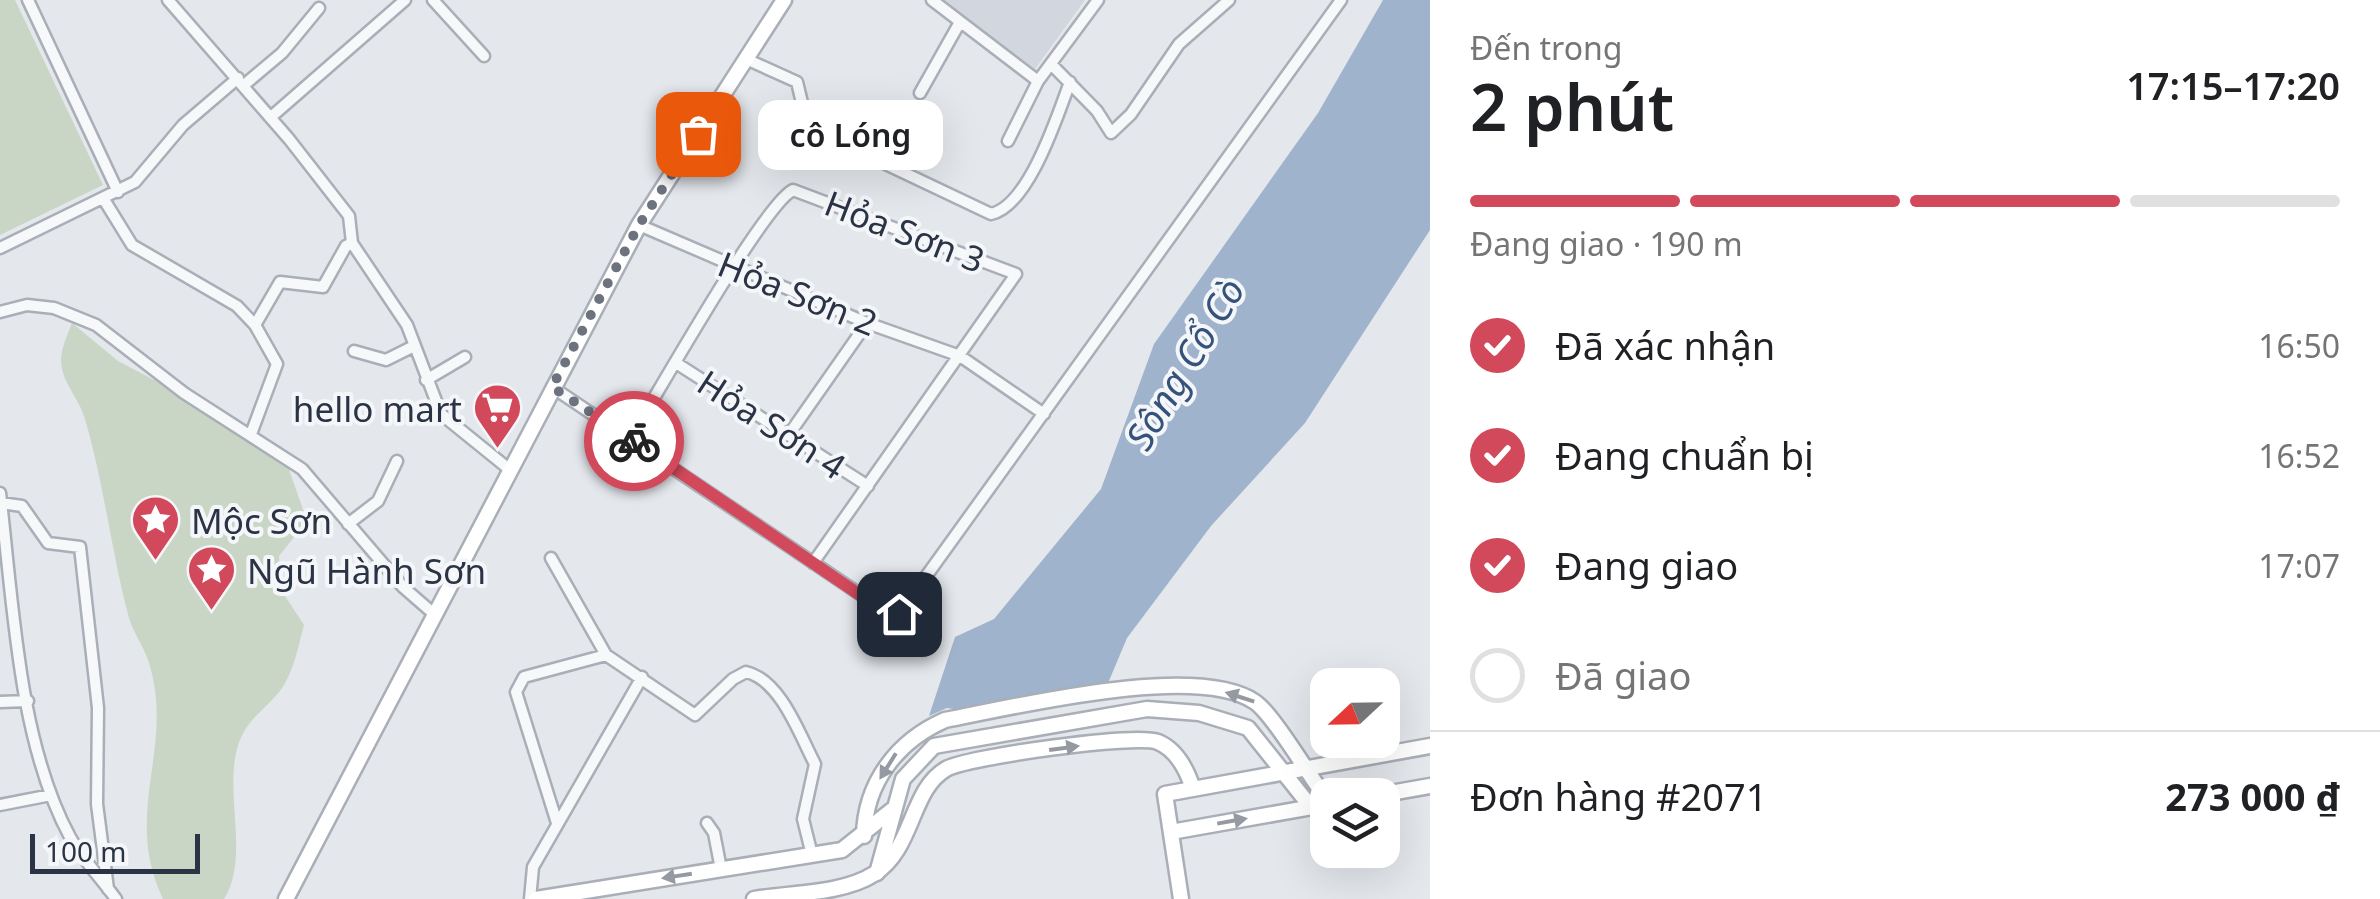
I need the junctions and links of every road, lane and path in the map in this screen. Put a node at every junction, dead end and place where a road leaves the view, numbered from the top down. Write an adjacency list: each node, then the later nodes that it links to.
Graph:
1 (28, 0): 21 (street)
2 (168, 0): 16 (street)
3 (405, 0): 19 (street)
4 (433, 0): 12 (street)
5 (784, 0): 13 (main road)
6 (932, 0): 11 (street)
7 (1098, 0): 14 (street)
8 (1229, 0): 17 (street)
9 (1341, 0): 37 (street)
10 (319, 8): 16 (street)
11 (960, 22): 15 (street); 18 (street)
12 (484, 56)
13 (746, 58): 17 (street); 23 (main road)
14 (1053, 66): 15 (street); 17 (street)
15 (1038, 81): 20 (street)
16 (241, 82): 19 (street); 21 (street)
17 (1070, 82)
18 (920, 92)
19 (271, 117): 24 (street)
20 (1008, 142)
21 (118, 192): 22 (street)
22 (103, 198): 25 (street); 29 (street)
23 (639, 225): 26 (street, Hỏa Sơn 2); 36 (main road)
24 (352, 243): 29 (street); 30 (street)
25 (0, 248)
26 (734, 268): 28 (street, Hỏa Sơn 2); 32 (street, Hỏa Sơn 3); 34 (street)
27 (0, 312): 38 (street)
28 (867, 323): 32 (street, Hỏa Sơn 2); 39 (street)
29 (255, 325): 38 (street)
30 (414, 346): 31 (street); 35 (street)
31 (354, 352)
32 (960, 356): 37 (street, Hỏa Sơn 2); 43 (street)
33 (465, 357): 35 (street)
34 (676, 363): 39 (street, Hỏa Sơn 4); 40 (street)
35 (426, 380): 42 (street)
36 (552, 387): 40 (street); 42 (main road)
37 (1044, 414): 49 (street)
38 (251, 434): 46 (street)
39 (790, 434): 43 (street, Hỏa Sơn 4)
40 (630, 438): 49 (street)
41 (397, 461): 46 (street)
42 (509, 469): 50 (main road)
43 (868, 486): 49 (street)
44 (0, 494): 45 (street)
45 (1, 503): 47 (street); 76 (street)
46 (348, 524): 50 (street)
47 (2, 526): 53 (street)
48 (551, 558): 51 (street)
49 (813, 563)
50 (434, 614): 78 (main road)
51 (606, 655): 52 (street); 70 (street)
52 (642, 676): 70 (street); 73 (street)
53 (28, 700): 54 (street); 64 (street)
54 (0, 702)
55 (1147, 709): 56 (main road); 59 (main road); 68 (main road)
56 (1148, 738): 62 (main road); 75 (main road, one-way to 56)
57 (1430, 746): 58 (main road)
58 (1303, 768): 59 (main road); 60 (main road); 72 (main road, one-way to 72)
59 (1282, 772): 62 (main road); 66 (main road)
60 (1310, 778)
61 (1430, 786): 63 (main road)
62 (1193, 789): 71 (main road)
63 (1400, 791)
64 (51, 795): 65 (street); 76 (street)
65 (0, 805)
66 (1310, 806)
67 (1310, 807): 71 (main road, one-way to 67)
68 (892, 810): 72 (main road); 75 (main road)
69 (707, 823): 74 (street)
70 (558, 824): 79 (street)
71 (1171, 832): 81 (main road)
72 (864, 836): 73 (main road)
73 (812, 854): 74 (main road)
74 (721, 869): 79 (main road, one-way to 79)
75 (876, 873): 80 (main road)
76 (108, 888): 77 (street)
77 (116, 899)
78 (286, 899)
79 (533, 899)
80 (754, 899)
81 (1181, 899)

